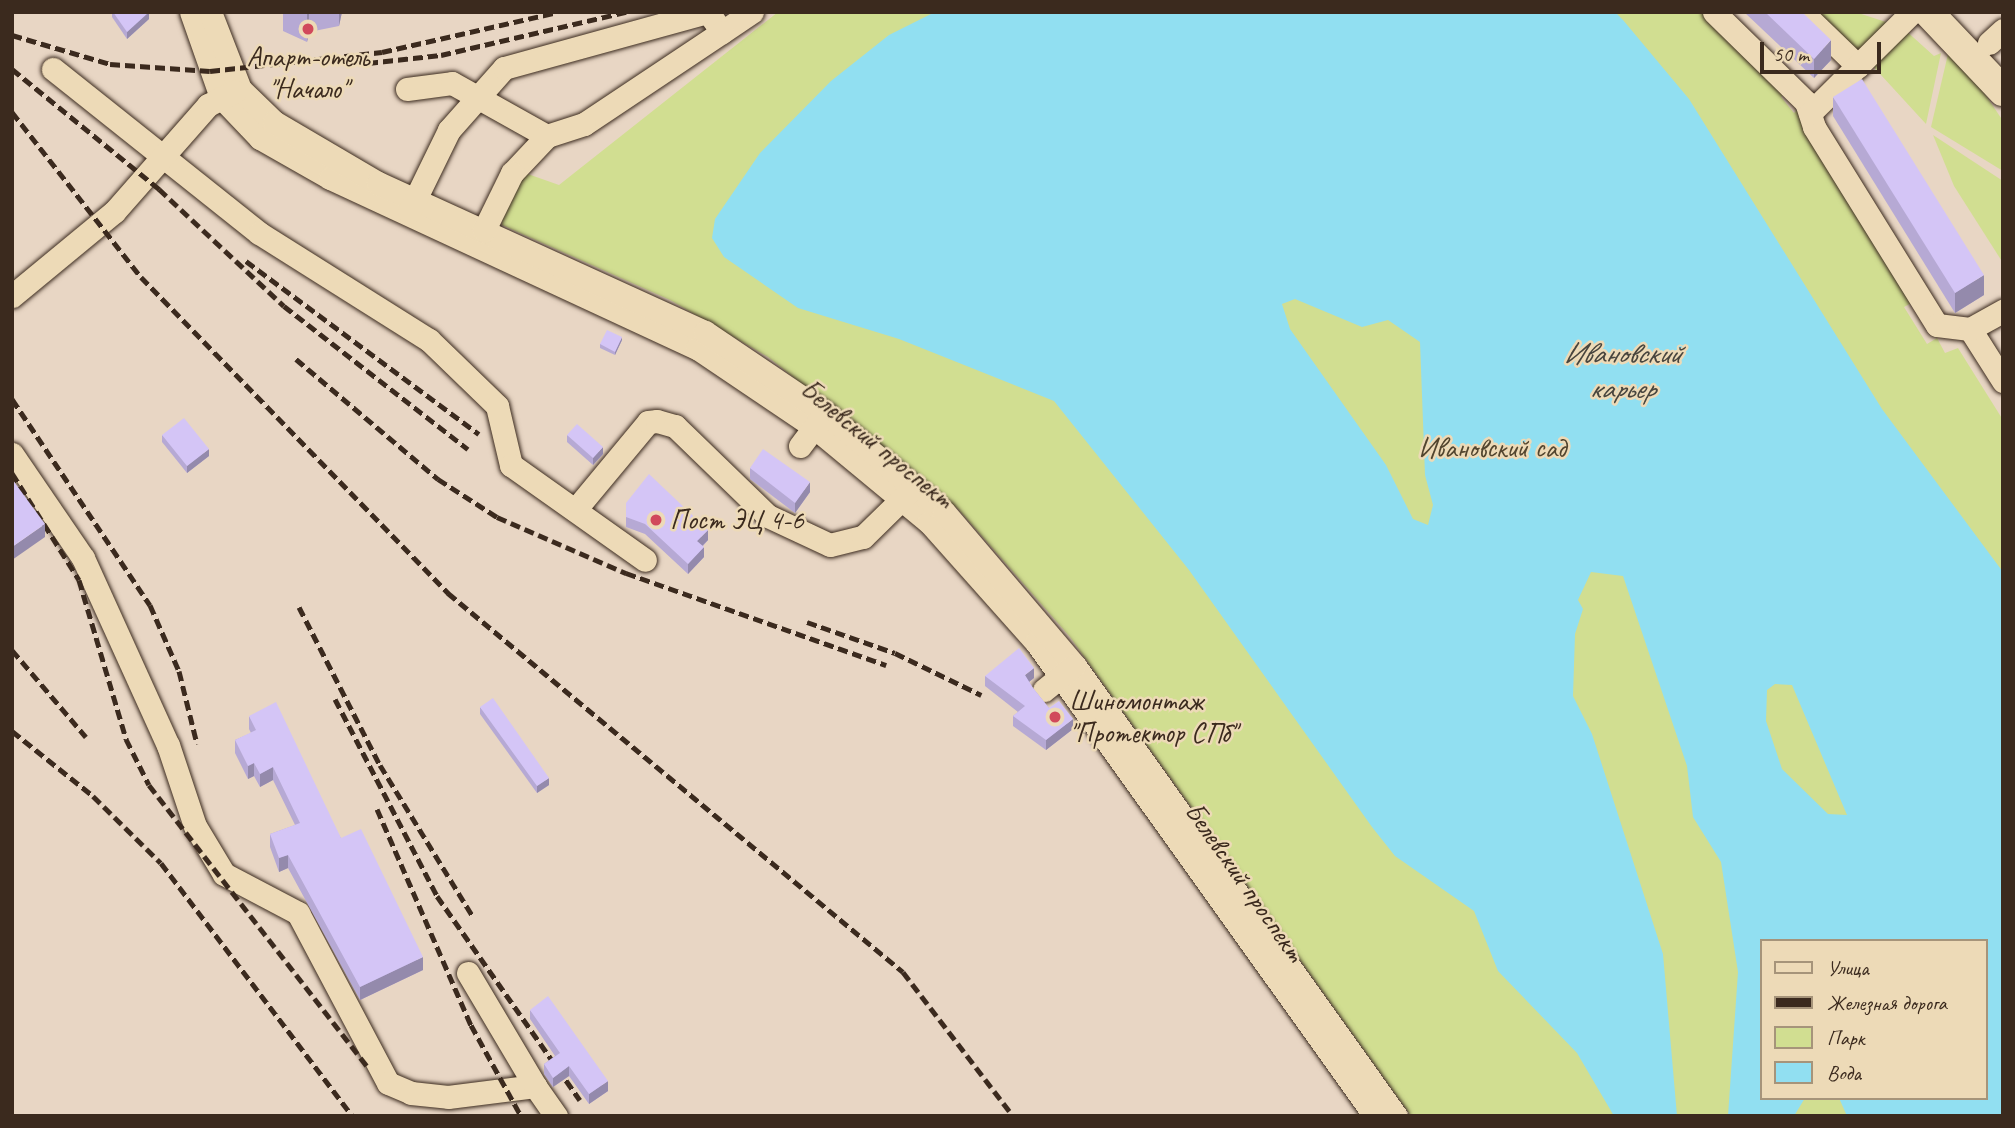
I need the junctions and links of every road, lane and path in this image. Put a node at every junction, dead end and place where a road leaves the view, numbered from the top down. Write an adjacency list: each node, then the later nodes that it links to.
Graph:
1 (191, 12): 15 (street, Белевский проспект)
2 (210, 12): 15 (street, Белевский проспект)
3 (752, 12): 9 (street)
4 (1714, 12): 17 (street)
5 (1802, 12): 11 (street)
6 (1912, 12): 11 (street)
7 (1928, 12): 14 (main road)
8 (1957, 12): 10 (main road)
9 (722, 32): 16 (street); 18 (street)
10 (1998, 44)
11 (1858, 66): 17 (street)
12 (53, 69): 19 (street)
13 (408, 89): 16 (street)
14 (2003, 91)
15 (231, 93): 19 (street); 20 (street, Белевский проспект)
16 (477, 96): 18 (street); 20 (street)
17 (1810, 113): 24 (street)
18 (548, 136): 21 (street)
19 (164, 154): 22 (street); 29 (street)
20 (411, 207): 21 (street, Белевский проспект); 26 (street, Белевский проспект)
21 (484, 230): 26 (street, Белевский проспект)
22 (12, 296)
23 (2003, 311): 24 (street)
24 (1970, 330): 25 (street)
25 (2003, 381)
26 (813, 429): 28 (street, Белевский проспект)
27 (12, 454): 33 (street)
28 (909, 492): 29 (street); 31 (street, Белевский проспект)
29 (575, 510): 30 (street)
30 (645, 560)
31 (1060, 677): 35 (street, Белевский проспект); 36 (street, Белевский проспект)
32 (468, 972): 33 (street)
33 (535, 1086): 34 (street)
34 (556, 1116)
35 (1375, 1116)
36 (1396, 1116)

